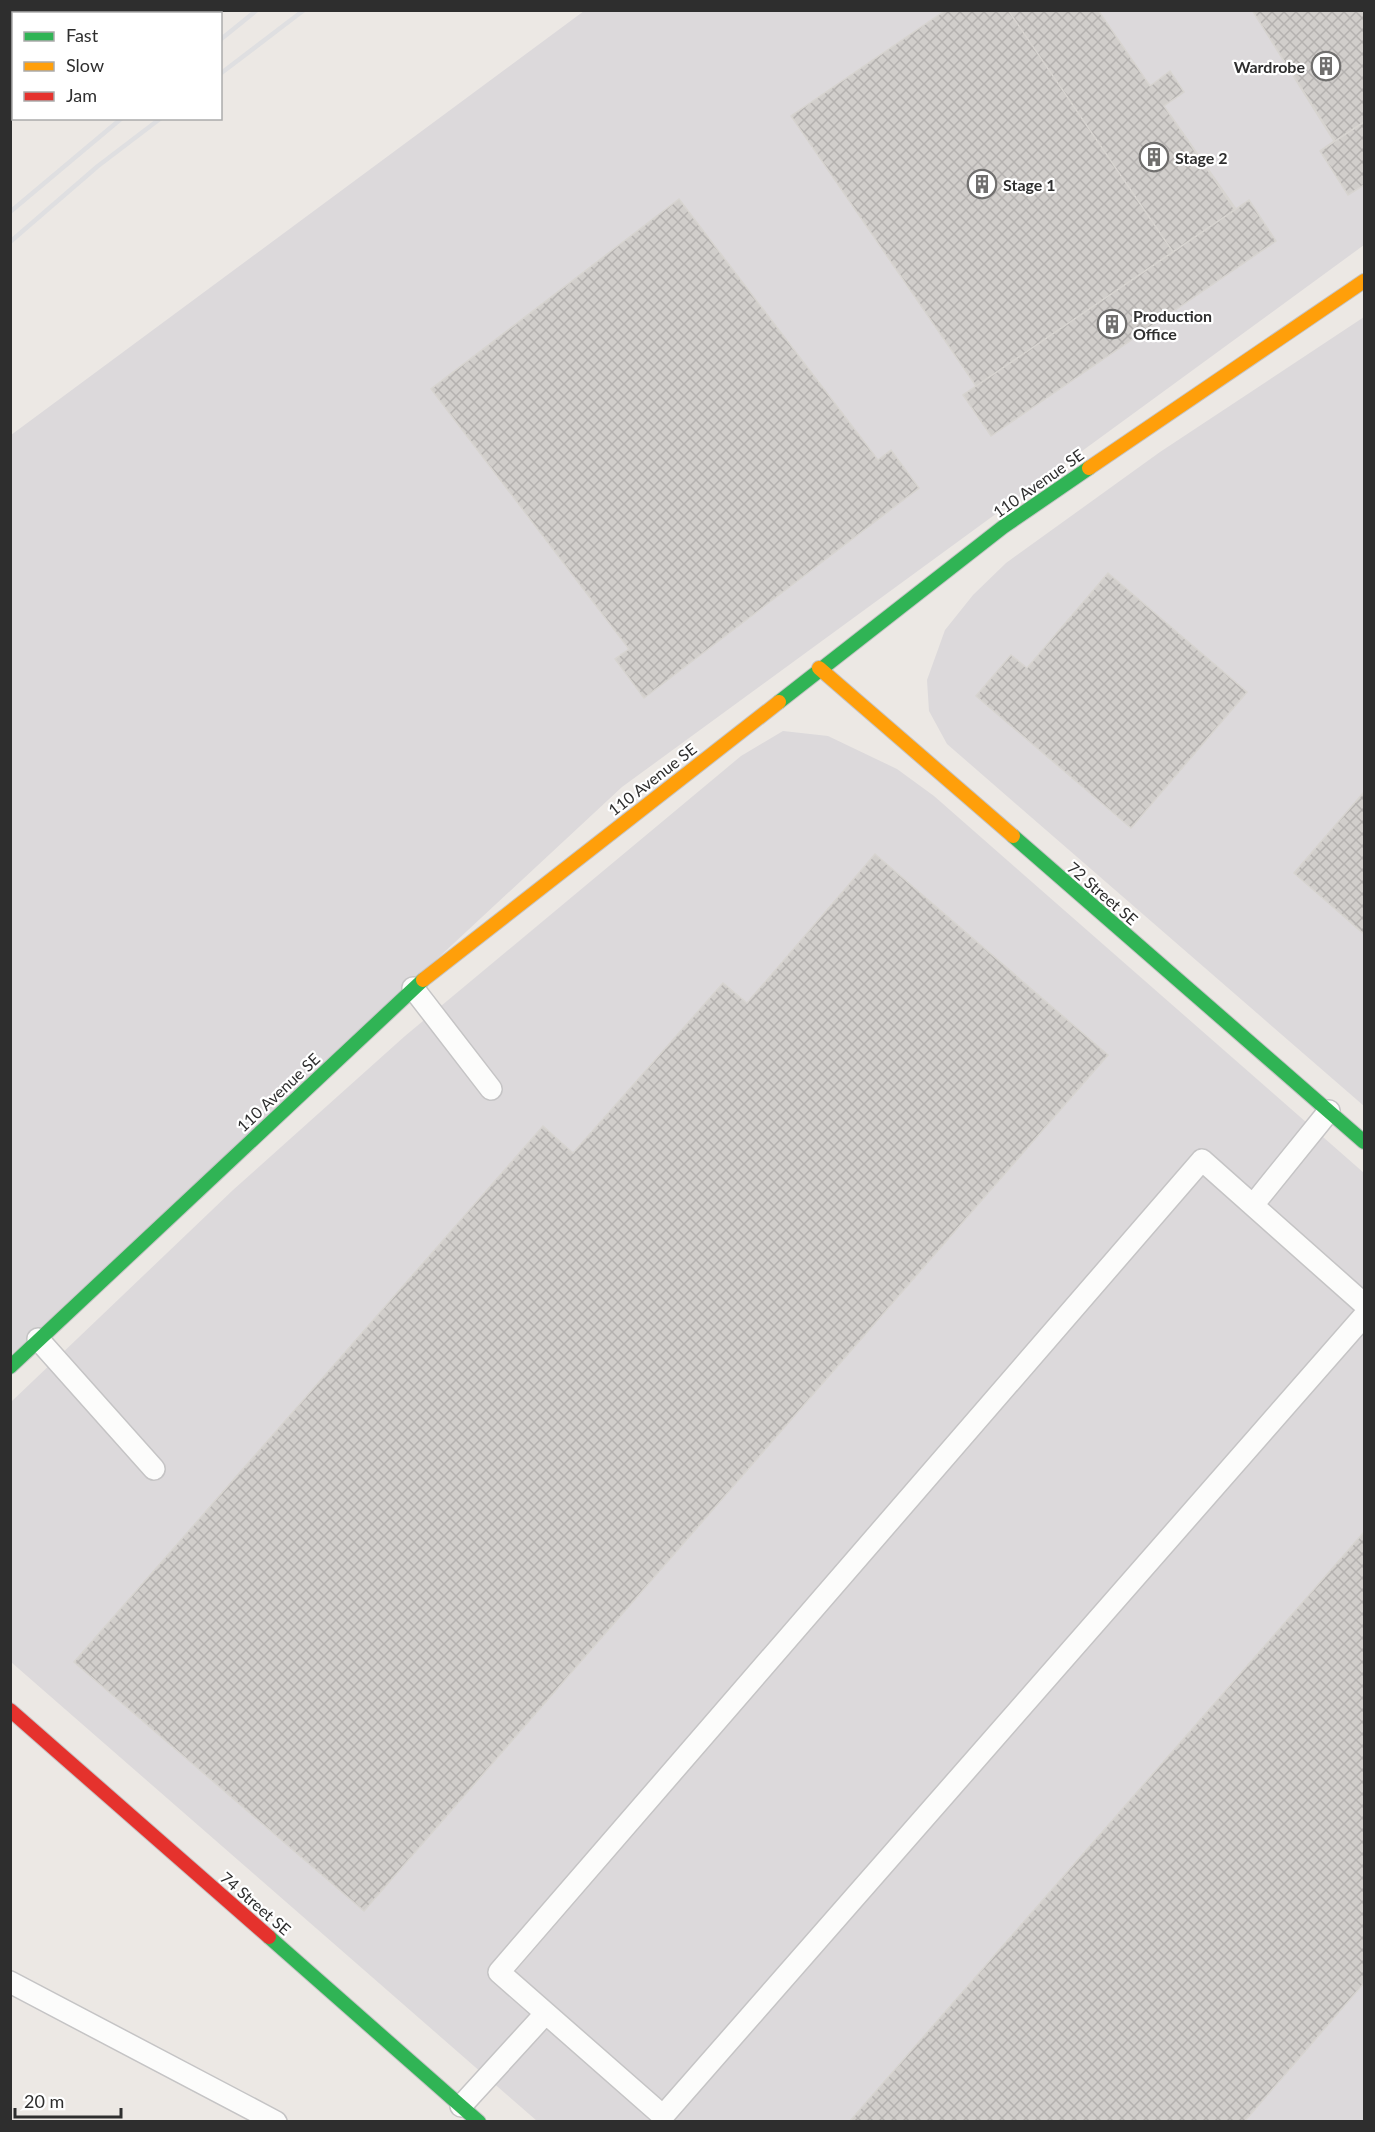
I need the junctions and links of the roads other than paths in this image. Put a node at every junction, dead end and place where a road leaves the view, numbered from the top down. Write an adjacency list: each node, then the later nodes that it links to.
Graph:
1 (1365, 281): 2 (street, 110 Avenue SE)
2 (819, 668): 3 (street, 110 Avenue SE); 5 (street, 72 Street SE)
3 (413, 988): 4 (lane); 10 (street, 110 Avenue SE)
4 (491, 1089)
5 (1329, 1111): 6 (street, 72 Street SE); 7 (lane)
6 (1365, 1142)
7 (1253, 1205): 8 (lane); 15 (lane)
8 (1365, 1304)
9 (1365, 1316): 15 (lane)
10 (38, 1339): 11 (street, 110 Avenue SE); 12 (lane)
11 (10, 1367)
12 (154, 1469)
13 (10, 1710): 16 (street, 74 Street SE)
14 (10, 1982): 17 (lane)
15 (545, 2014): 16 (lane)
16 (461, 2106): 18 (street, 74 Street SE)
17 (276, 2121)
18 (479, 2121)

